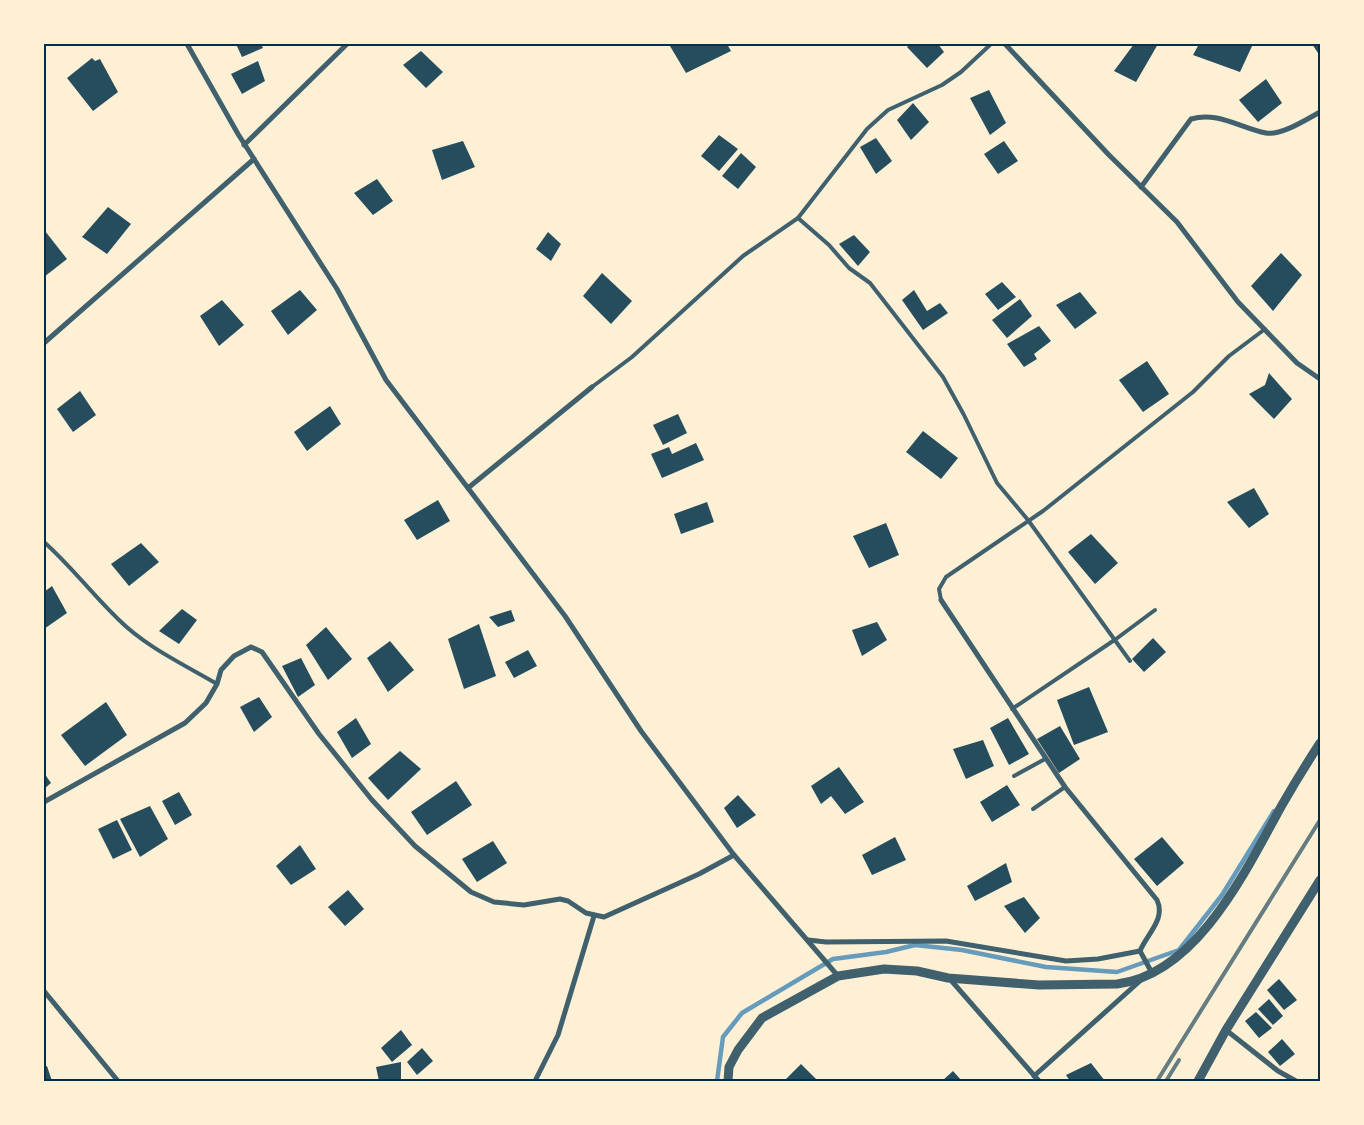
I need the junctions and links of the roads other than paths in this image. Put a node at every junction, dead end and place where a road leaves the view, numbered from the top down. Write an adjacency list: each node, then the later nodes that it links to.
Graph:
1 (187, 44): 6 (street)
2 (347, 44): 6 (street)
3 (991, 44): 9 (lane)
4 (1005, 44): 8 (street)
5 (1320, 112): 8 (street)
6 (244, 145): 7 (street)
7 (254, 160): 11 (street); 14 (street)
8 (1141, 187): 10 (street)
9 (798, 218): 13 (lane); 15 (lane)
10 (1264, 329): 12 (street); 15 (lane)
11 (44, 343)
12 (1320, 379)
13 (592, 387): 14 (street)
14 (468, 488): 29 (street)
15 (1028, 520): 17 (lane); 19 (lane)
16 (44, 542): 21 (lane)
17 (941, 600): 22 (street)
18 (1155, 610): 19 (lane)
19 (1116, 640): 20 (lane); 22 (lane)
20 (1130, 661)
21 (217, 684): 27 (street); 31 (street)
22 (1012, 709): 24 (street)
23 (1320, 742): 34 (street)
24 (1045, 759): 25 (lane); 26 (street)
25 (1014, 776)
26 (1065, 787): 28 (lane); 33 (street)
27 (44, 802)
28 (1034, 809)
29 (734, 855): 31 (street); 32 (street)
30 (1320, 880): 39 (street)
31 (594, 916): 42 (street)
32 (807, 939): 33 (street); 35 (street)
33 (1141, 953): 34 (street)
34 (1151, 970): 37 (street)
35 (838, 976): 36 (street); 43 (street)
36 (948, 978): 37 (street); 40 (street)
37 (1143, 978): 40 (street)
38 (44, 990): 41 (street)
39 (1226, 1030): 45 (street); 46 (street)
40 (1034, 1076): 44 (street)
41 (118, 1081)
42 (536, 1081)
43 (728, 1081)
44 (1039, 1081)
45 (1198, 1081)
46 (1296, 1081)

